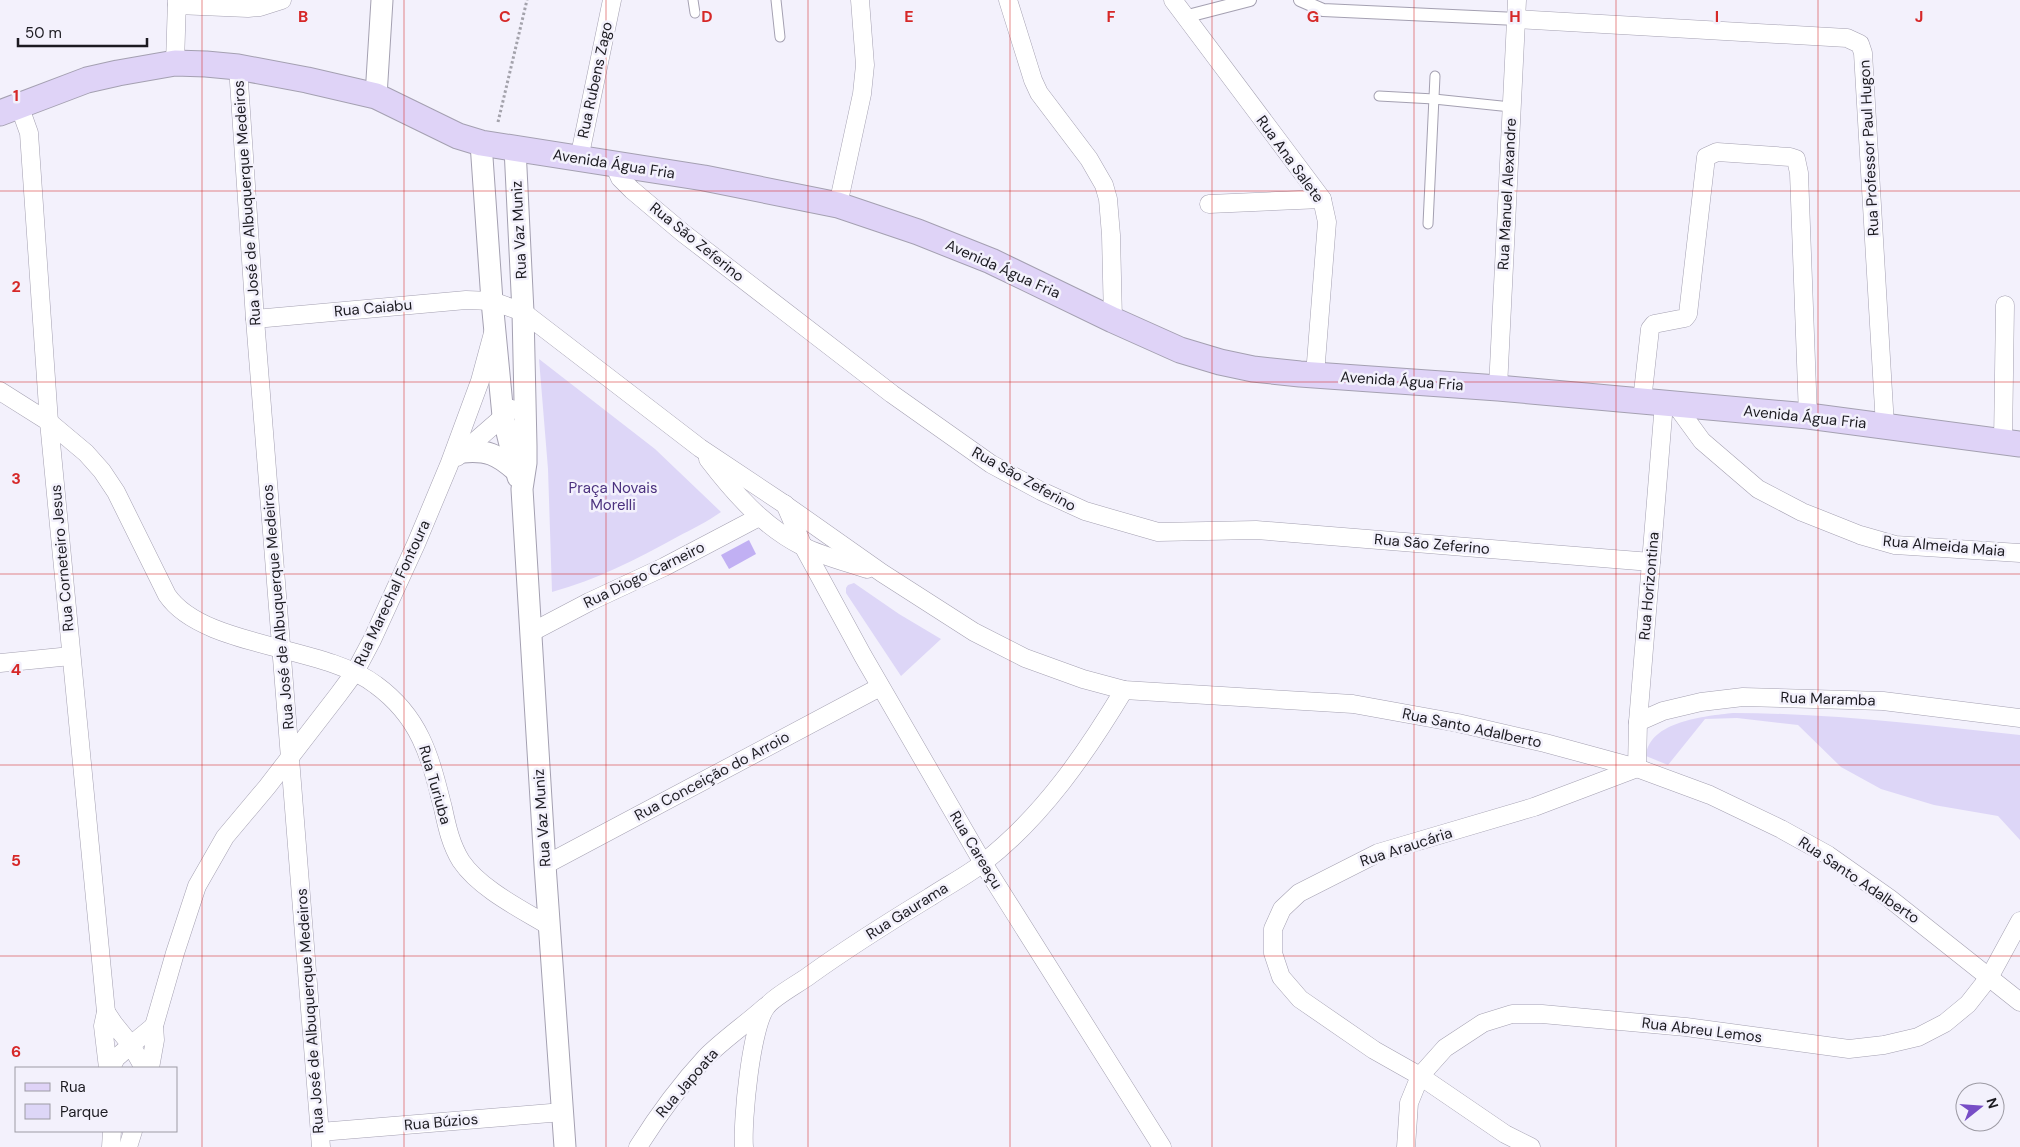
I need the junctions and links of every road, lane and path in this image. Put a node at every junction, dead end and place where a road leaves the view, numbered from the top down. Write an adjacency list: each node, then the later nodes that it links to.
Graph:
1 (282, 0): 13 (street)
2 (382, 0): 21 (street)
3 (527, 0): 26 (path)
4 (612, 0): 29 (street, Rua Rubens Zago)
5 (693, 0): 14 (lane)
6 (776, 0): 17 (lane)
7 (860, 0): 33 (street)
8 (1008, 0): 39 (street)
9 (1174, 0): 15 (street, Rua Ana Salete)
10 (1250, 0): 15 (street)
11 (1300, 0): 16 (street, Rua Professor Paul Hugon)
12 (1517, 0): 16 (street, Rua Manuel Alexandre)
13 (177, 2): 18 (street)
14 (695, 14)
15 (1184, 17): 31 (street, Rua Ana Salete)
16 (1516, 18): 24 (street, Rua Manuel Alexandre); 49 (street, Rua Professor Paul Hugon)
17 (780, 36)
18 (175, 63): 19 (main road, Avenida Água Fria); 25 (main road, Avenida Água Fria)
19 (238, 67): 21 (main road, Avenida Água Fria); 38 (street, Rua José de Albuquerque Medeiros)
20 (1435, 76): 23 (lane)
21 (376, 96): 27 (main road, Avenida Água Fria)
22 (1378, 96): 23 (lane)
23 (1434, 99): 24 (lane); 34 (lane)
24 (1511, 107): 42 (street, Rua Manuel Alexandre)
25 (10, 109): 48 (street, Rua Corneteiro Jesus)
26 (498, 122)
27 (481, 143): 28 (main road, Avenida Água Fria); 35 (street, Rua Vaz Muniz)
28 (515, 148): 29 (main road, Avenida Água Fria); 37 (street, Rua Vaz Muniz)
29 (579, 160): 30 (main road, Avenida Água Fria)
30 (614, 165): 33 (main road, Avenida Água Fria); 58 (street, Rua São Zeferino)
31 (1322, 199): 32 (street); 41 (street, Rua Ana Salete)
32 (1209, 204)
33 (838, 205): 39 (main road, Avenida Água Fria)
34 (1428, 224)
35 (492, 301): 37 (street); 38 (street, Rua Caiabu); 40 (street, Rua Vaz Muniz)
36 (2005, 305): 50 (street)
37 (523, 312): 44 (street, Rua Vaz Muniz); 51 (street)
38 (255, 319): 61 (street, Rua José de Albuquerque Medeiros)
39 (1113, 320): 41 (main road, Avenida Água Fria)
40 (495, 327): 46 (street, Rua Vaz Muniz); 52 (street, Rua Marechal Fontoura)
41 (1315, 375): 42 (main road, Avenida Água Fria)
42 (1498, 388): 45 (main road, Avenida Água Fria)
43 (0, 390): 48 (street, Rua Turiuba)
44 (524, 399): 46 (street); 53 (street, Rua Vaz Muniz)
45 (1660, 403): 47 (main road, Avenida Água Fria); 47 (street, Rua Horizontina); 57 (street, Rua Almeida Maia); 58 (street, Rua Horizontina)
46 (504, 416): 52 (street, Rua Marechal Fontoura); 53 (street, Rua Vaz Muniz)
47 (1808, 416): 49 (main road, Avenida Água Fria)
48 (49, 422): 61 (street, Rua Turiuba); 62 (street, Rua Corneteiro Jesus)
49 (1885, 426): 50 (main road, Avenida Água Fria)
50 (2012, 443)
51 (700, 448): 54 (street); 55 (street)
52 (456, 458): 53 (street); 64 (street, Rua Marechal Fontoura)
53 (518, 479): 60 (street, Rua Vaz Muniz)
54 (784, 504): 56 (street); 59 (street, Rua Santo Adalberto)
55 (759, 517): 56 (street); 60 (street, Rua Diogo Carneiro)
56 (803, 546): 59 (street, Rua Santo Adalberto); 65 (street, Rua Careaçu)
57 (2020, 553)
58 (1651, 562): 68 (street, Rua Horizontina)
59 (882, 573): 66 (street, Rua Santo Adalberto)
60 (530, 633): 72 (street, Rua Vaz Muniz)
61 (282, 648): 64 (street, Rua Turiuba); 69 (street, Rua José de Albuquerque Medeiros)
62 (71, 656): 63 (street); 78 (street, Rua Corneteiro Jesus)
63 (0, 663)
64 (355, 672): 69 (street, Rua Marechal Fontoura); 74 (street, Rua Turiuba)
65 (880, 686): 71 (street, Rua Careaçu); 72 (street, Rua Conceição do Arroio)
66 (1124, 690): 70 (street, Rua Santo Adalberto); 71 (street, Rua Gaurama)
67 (2020, 718): 68 (street, Rua Maramba)
68 (1638, 722): 70 (street, Rua Horizontina)
69 (290, 756): 79 (street, Rua Marechal Fontoura); 89 (street, Rua José de Albuquerque Medeiros)
70 (1638, 768): 75 (street, Rua Santo Adalberto); 85 (street, Rua Araucária)
71 (983, 863): 77 (street, Rua Gaurama); 95 (street, Rua Careaçu)
72 (545, 865): 74 (street, Rua Vaz Muniz)
73 (2020, 921): 75 (street, Rua Abreu Lemos)
74 (549, 926): 86 (street, Rua Vaz Muniz)
75 (1990, 976): 76 (street, Rua Santo Adalberto); 85 (street, Rua Abreu Lemos)
76 (2020, 1002)
77 (766, 1007): 93 (street, Rua Japoata); 94 (street)
78 (106, 1012): 80 (street, Rua Corneteiro Jesus); 81 (street, Rua Corneteiro Jesus)
79 (154, 1026): 80 (street); 84 (street, Rua Marechal Fontoura)
80 (132, 1045): 82 (street); 83 (street, Rua Corneteiro Jesus)
81 (109, 1067)
82 (110, 1067)
83 (143, 1067)
84 (150, 1067)
85 (1420, 1076): 96 (street, Rua Abreu Lemos); 97 (street, Rua Araucária)
86 (563, 1112): 89 (street, Rua Búzios); 92 (street, Rua Vaz Muniz)
87 (112, 1132): 90 (street)
88 (133, 1132): 91 (street)
89 (320, 1139)
90 (111, 1147)
91 (128, 1147)
92 (565, 1147)
93 (638, 1147)
94 (744, 1147)
95 (1162, 1147)
96 (1406, 1147)
97 (1530, 1147)

